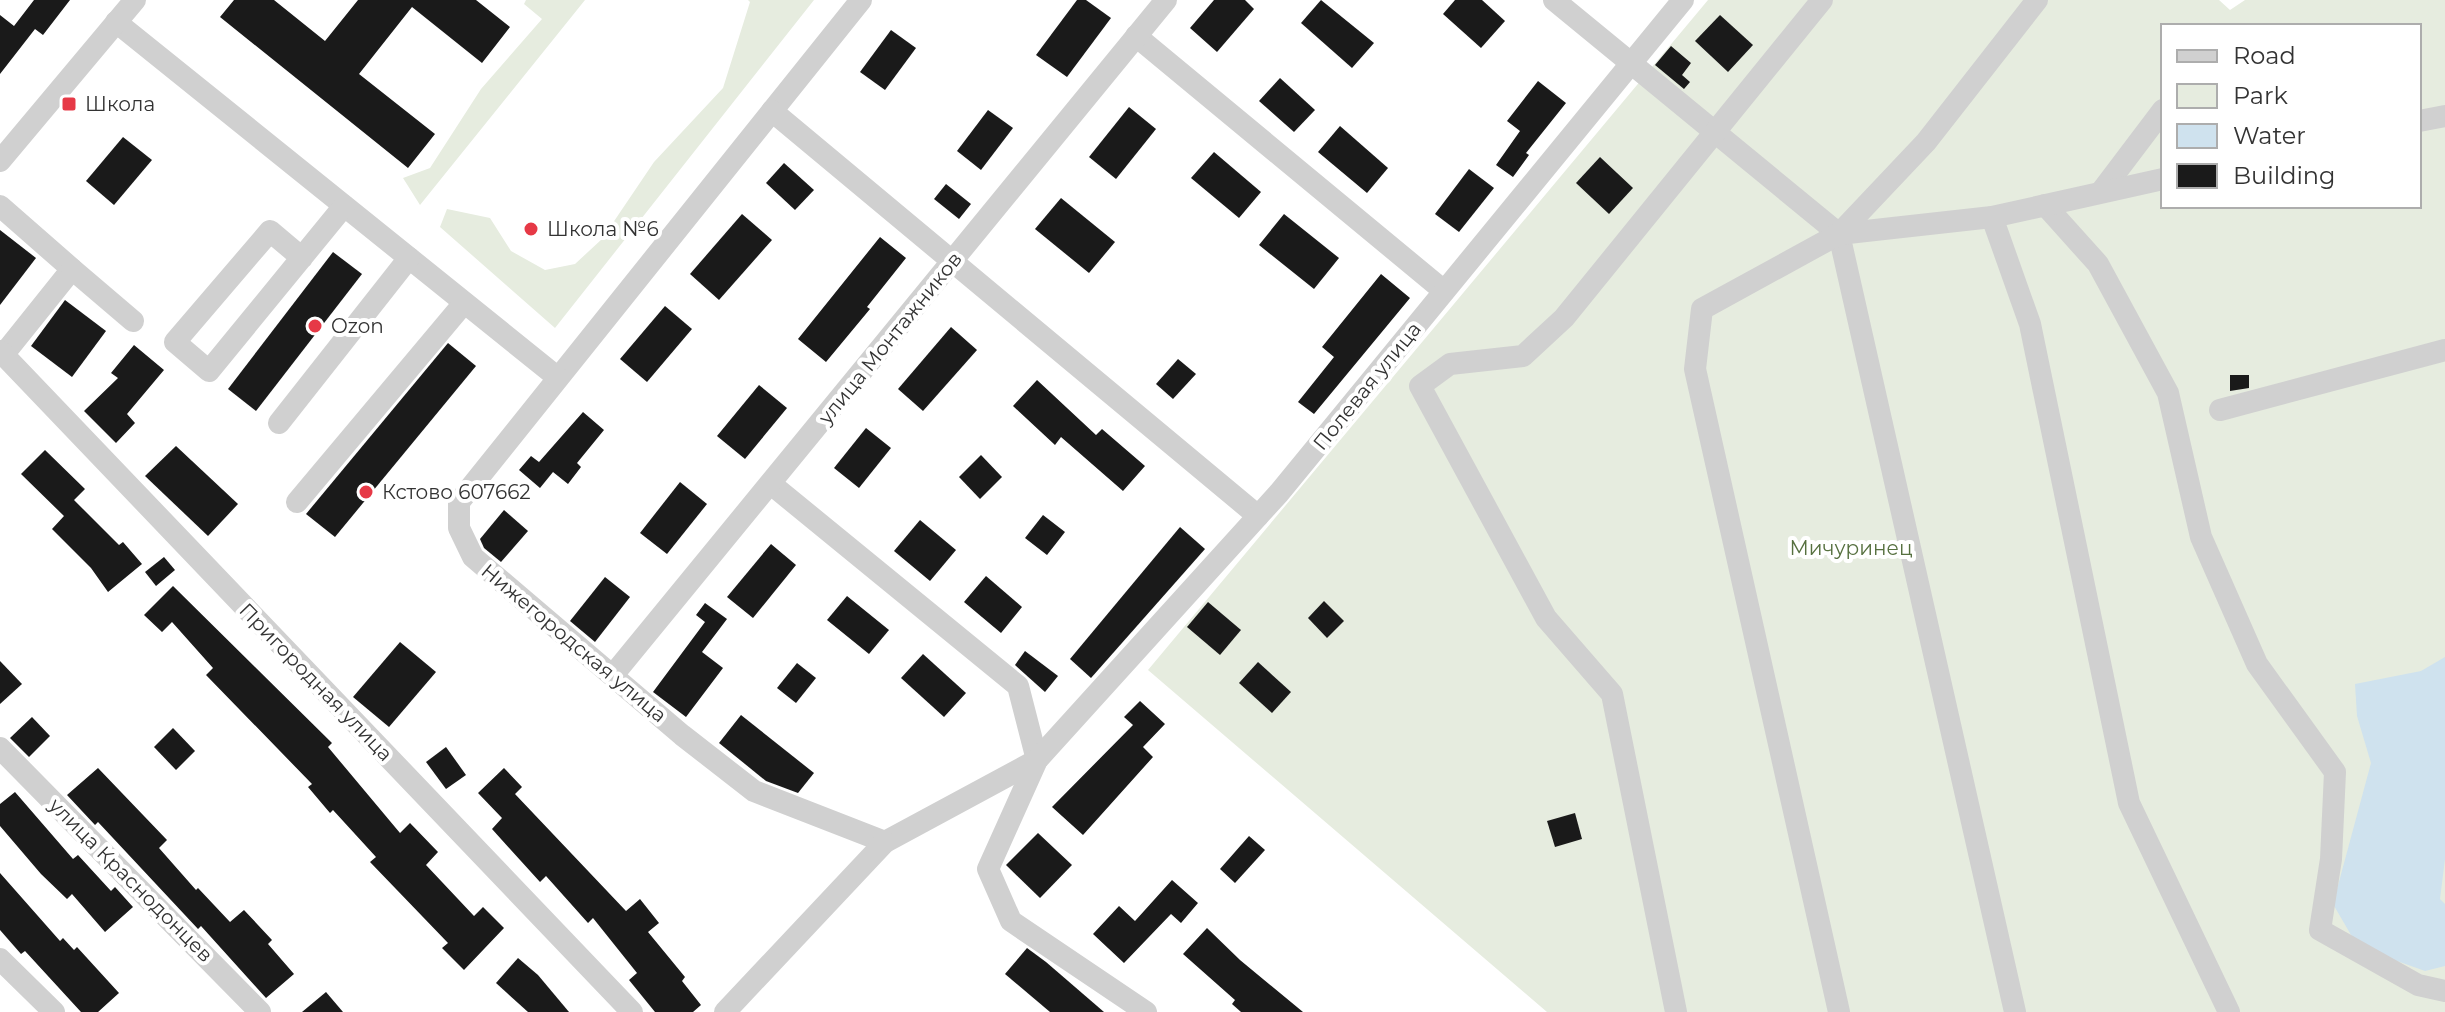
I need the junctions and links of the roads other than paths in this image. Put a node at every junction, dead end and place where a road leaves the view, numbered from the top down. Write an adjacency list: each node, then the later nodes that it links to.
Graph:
1 (135, 0): 8 (street)
2 (861, 0): 11 (street, Нижегородская улица)
3 (1166, 0): 9 (street, улица Монтажников)
4 (1554, 0): 10 (street)
5 (1683, 0): 10 (street, Полевая улица)
6 (1822, 0): 15 (street)
7 (2037, 0): 23 (street)
8 (116, 22): 16 (street); 21 (street)
9 (1136, 36): 26 (street, улица Монтажников); 28 (street)
10 (1631, 64): 15 (street); 28 (street, Полевая улица)
11 (772, 111): 26 (street); 33 (street, Нижегородская улица)
12 (2161, 113): 18 (street)
13 (2445, 116): 14 (street)
14 (2421, 121)
15 (1713, 133): 23 (street); 50 (street)
16 (0, 161)
17 (2161, 179): 18 (street)
18 (2101, 192): 19 (street)
19 (2045, 205): 22 (street); 44 (street)
20 (0, 206): 27 (street)
21 (344, 206): 24 (street); 25 (street)
22 (1992, 217): 23 (street); 53 (street)
23 (1839, 234): 51 (street); 52 (street)
24 (302, 258): 24 (street)
25 (409, 258): 29 (street); 35 (street)
26 (952, 260): 36 (street, улица Монтажников); 38 (street)
27 (72, 269): 30 (street); 32 (street)
28 (1444, 291): 38 (street, Полевая улица)
29 (464, 303): 33 (street); 37 (street)
30 (133, 321)
31 (2445, 350): 34 (street)
32 (2, 353): 47 (street, Пригородная улица)
33 (557, 377): 39 (street, Нижегородская улица)
34 (2220, 410)
35 (279, 423)
36 (771, 484): 39 (street, улица Монтажников); 41 (street)
37 (297, 502)
38 (1258, 516): 41 (street, Полевая улица)
39 (613, 675): 42 (street, Нижегородская улица)
40 (0, 748): 46 (street, улица Краснодонцев)
41 (1037, 760): 42 (street); 49 (street)
42 (885, 842): 48 (street)
43 (0, 959): 45 (street)
44 (2445, 991)
45 (54, 1012)
46 (260, 1012)
47 (632, 1012)
48 (725, 1012)
49 (1146, 1012)
50 (1676, 1012)
51 (1839, 1012)
52 (2015, 1012)
53 (2229, 1012)

